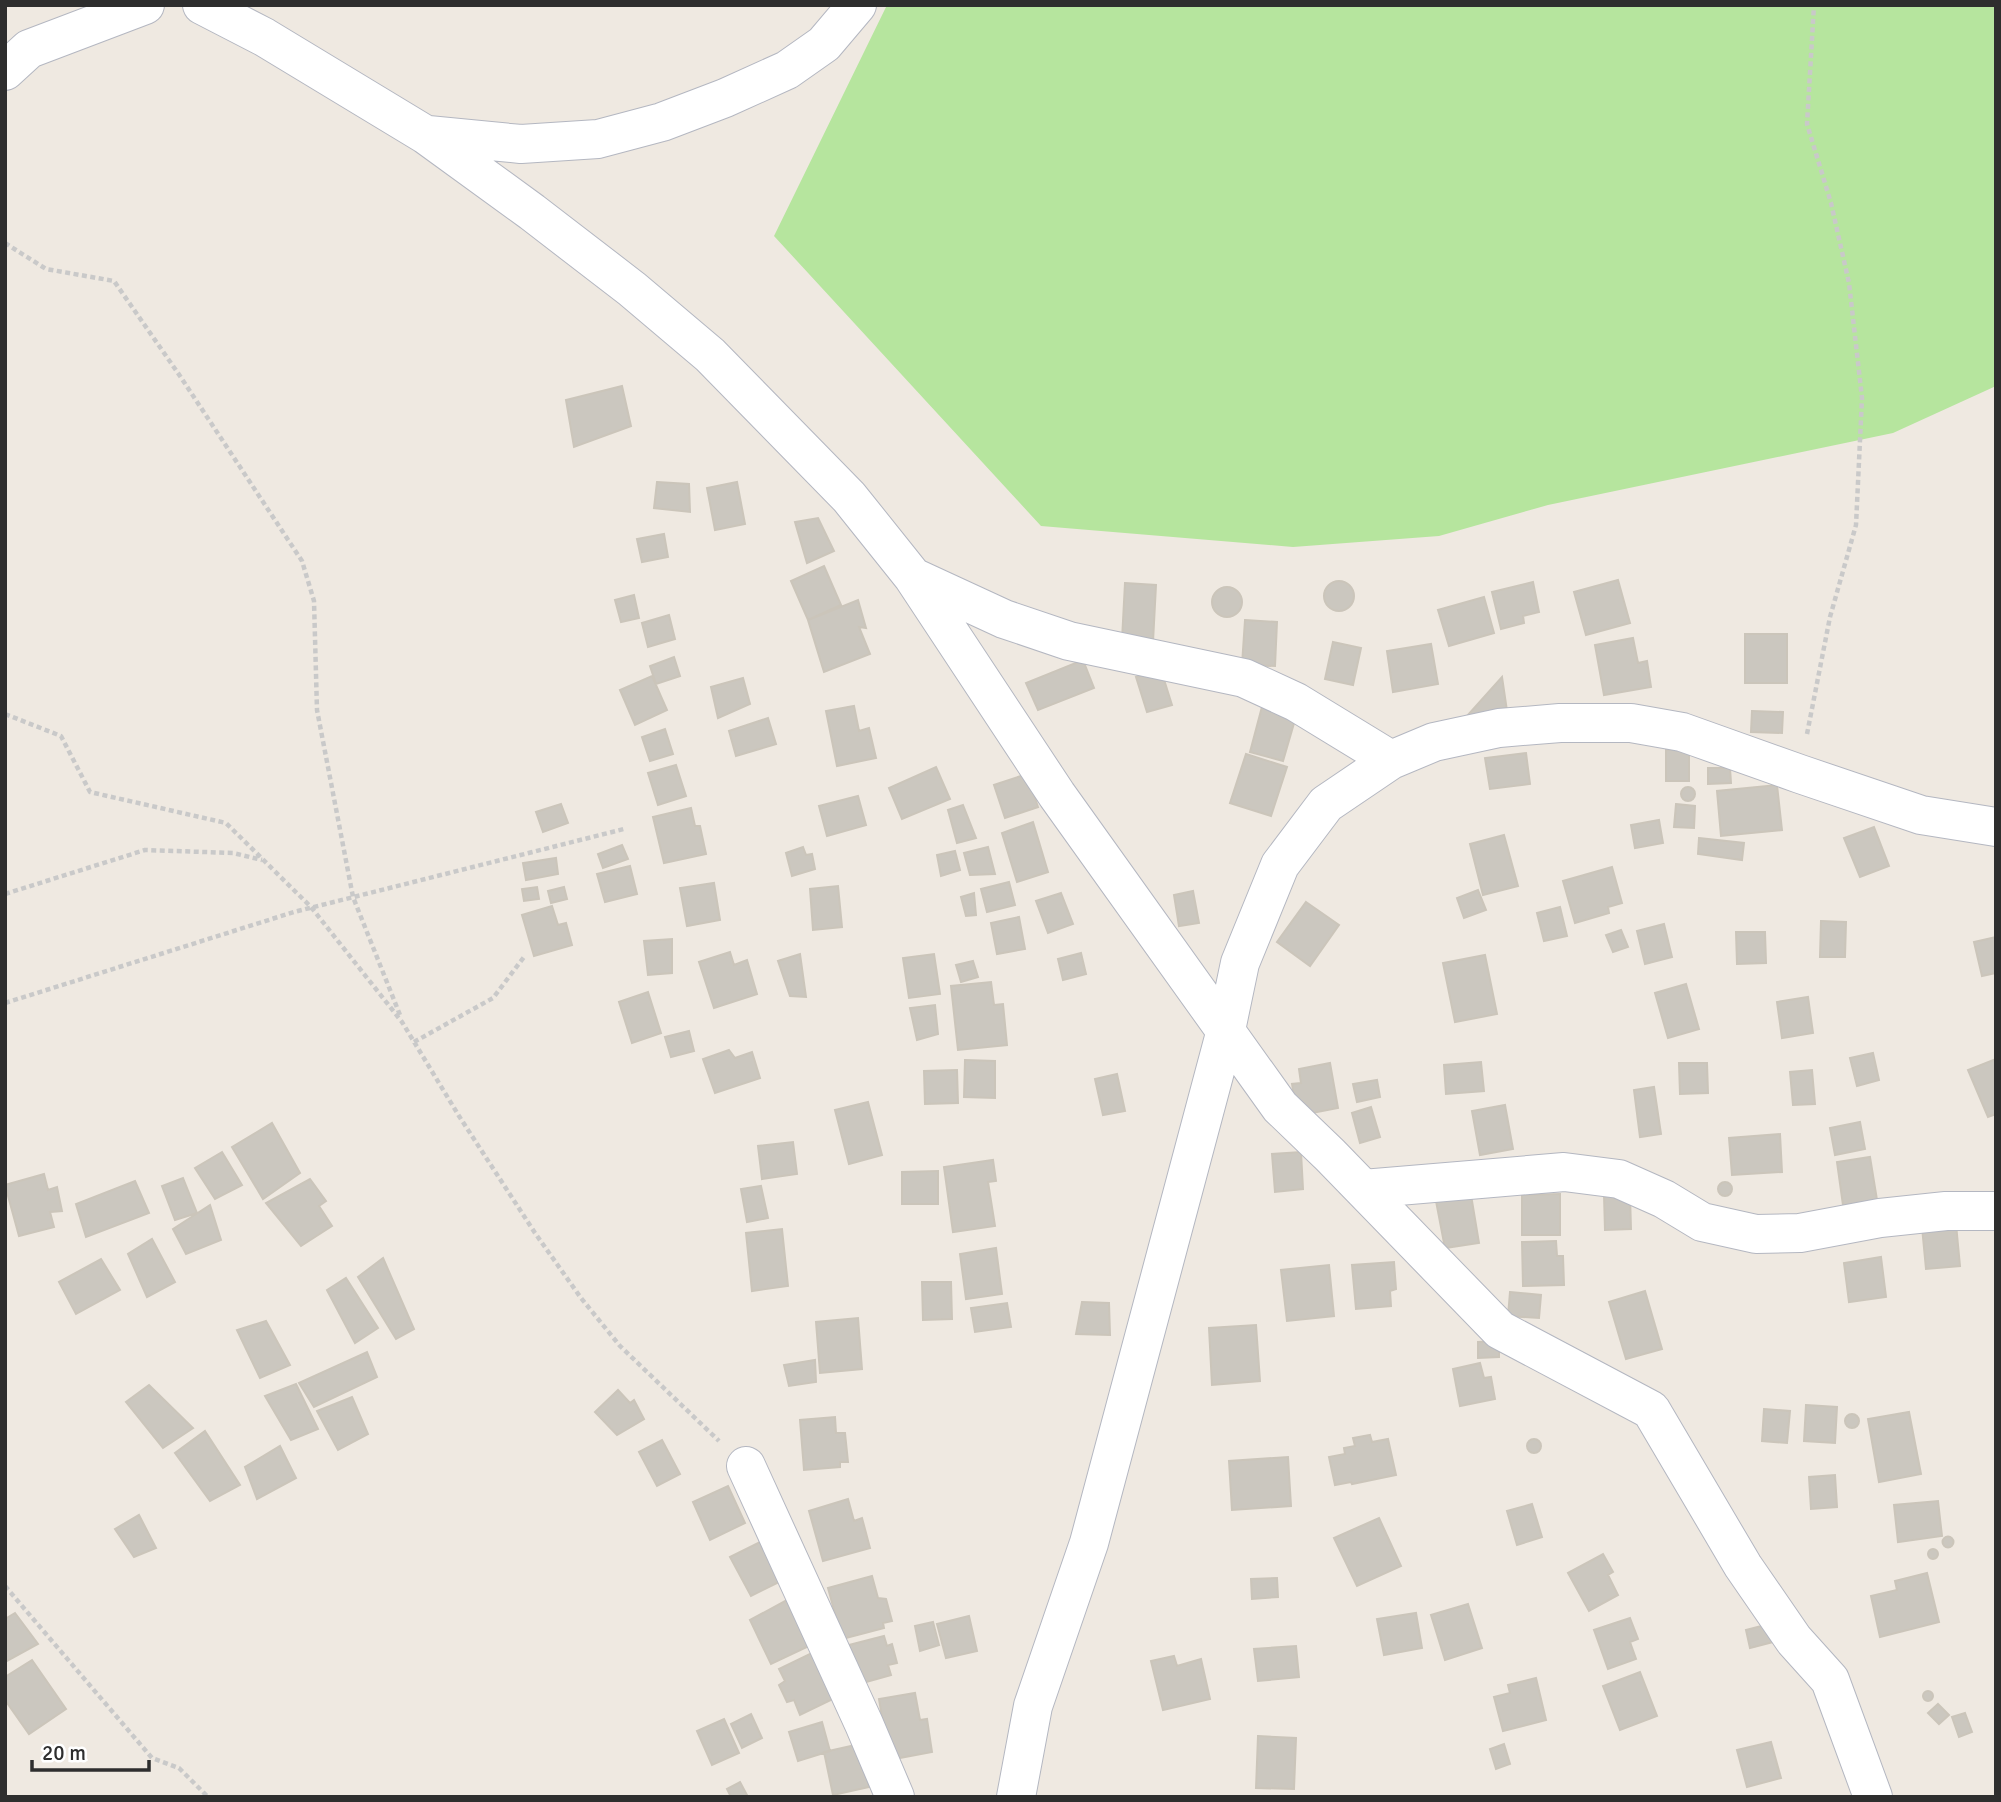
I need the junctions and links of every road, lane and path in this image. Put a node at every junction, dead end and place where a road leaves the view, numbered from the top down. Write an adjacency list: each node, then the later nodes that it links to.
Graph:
1 (145, 5): 5 (street)
2 (202, 5): 6 (street)
3 (857, 5): 6 (street)
4 (1814, 5): 11 (path)
5 (5, 71)
6 (426, 135): 8 (street)
7 (5, 243): 16 (path)
8 (913, 577): 10 (street); 21 (street)
9 (5, 714): 14 (path)
10 (1391, 760): 11 (street); 21 (street)
11 (1800, 774): 12 (street)
12 (1996, 827)
13 (624, 829): 16 (path)
14 (265, 861): 15 (path); 17 (path)
15 (5, 894)
16 (353, 897): 17 (path); 20 (path)
17 (311, 907): 19 (path); 20 (path)
18 (524, 957): 22 (path)
19 (5, 1003)
20 (402, 1022): 22 (path)
21 (1226, 1030): 23 (street); 29 (street)
22 (414, 1042): 25 (path)
23 (1363, 1189): 24 (street); 30 (street)
24 (1996, 1211)
25 (746, 1466): 28 (street)
26 (5, 1586): 27 (path)
27 (208, 1797)
28 (895, 1797)
29 (1016, 1797)
30 (1873, 1797)

